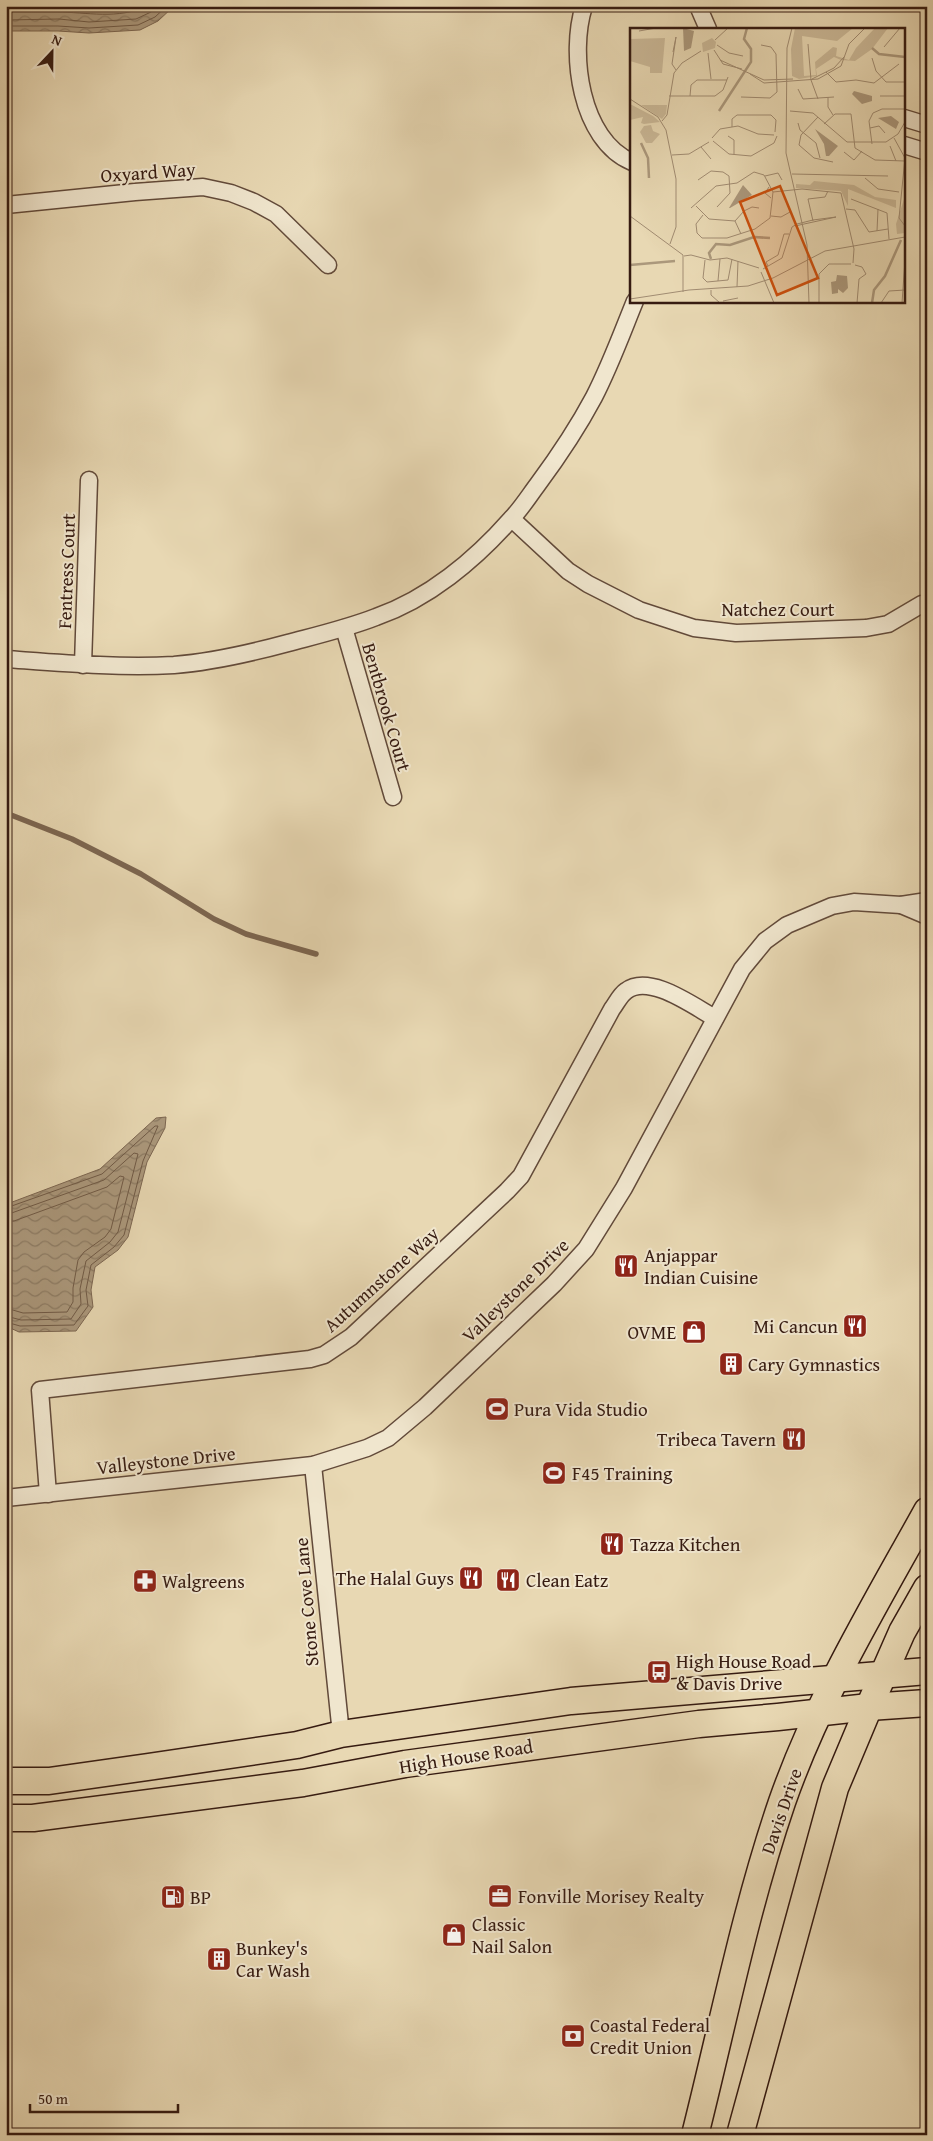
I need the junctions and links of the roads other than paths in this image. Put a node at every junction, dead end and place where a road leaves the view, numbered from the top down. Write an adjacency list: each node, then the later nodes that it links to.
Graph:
1 (584, 6): 8 (street)
2 (698, 6): 3 (street)
3 (708, 28)
4 (906, 119): 5 (street)
5 (927, 125)
6 (906, 146): 7 (street)
7 (927, 152)
8 (630, 161)
9 (6, 206): 10 (street, Oxyard Way)
10 (328, 265)
11 (635, 302): 13 (street)
12 (89, 480): 17 (street, Fentress Court)
13 (512, 519): 14 (street, Natchez Court); 15 (street)
14 (922, 604)
15 (344, 628): 17 (street); 18 (street, Bentbrook Court)
16 (6, 659): 17 (street)
17 (82, 664)
18 (393, 797)
19 (927, 902): 20 (street, Valleystone Drive)
20 (901, 905): 21 (street, Valleystone Drive); 22 (street, Valleystone Drive)
21 (927, 916)
22 (715, 1018): 23 (street, Valleystone Drive); 24 (street, Autumnstone Way)
23 (313, 1465): 24 (street, Valleystone Drive); 34 (street, Stone Cove Lane)
24 (48, 1494): 25 (street, Valleystone Drive)
25 (6, 1498)
26 (927, 1511): 30 (main road, Davis Drive)
27 (927, 1588): 29 (main road)
28 (927, 1671): 29 (main road, High House Road)
29 (885, 1674): 30 (main road, High House Road); 32 (main road)
30 (836, 1678): 33 (main road, Davis Drive); 34 (main road, High House Road)
31 (927, 1703): 32 (main road, High House Road)
32 (868, 1707): 33 (main road, High House Road); 39 (main road)
33 (821, 1712): 36 (main road, High House Road); 38 (main road, Davis Drive)
34 (341, 1734): 35 (main road, High House Road); 36 (main road)
35 (6, 1781)
36 (265, 1788): 37 (main road, High House Road)
37 (6, 1818)
38 (695, 2135)
39 (740, 2135)

